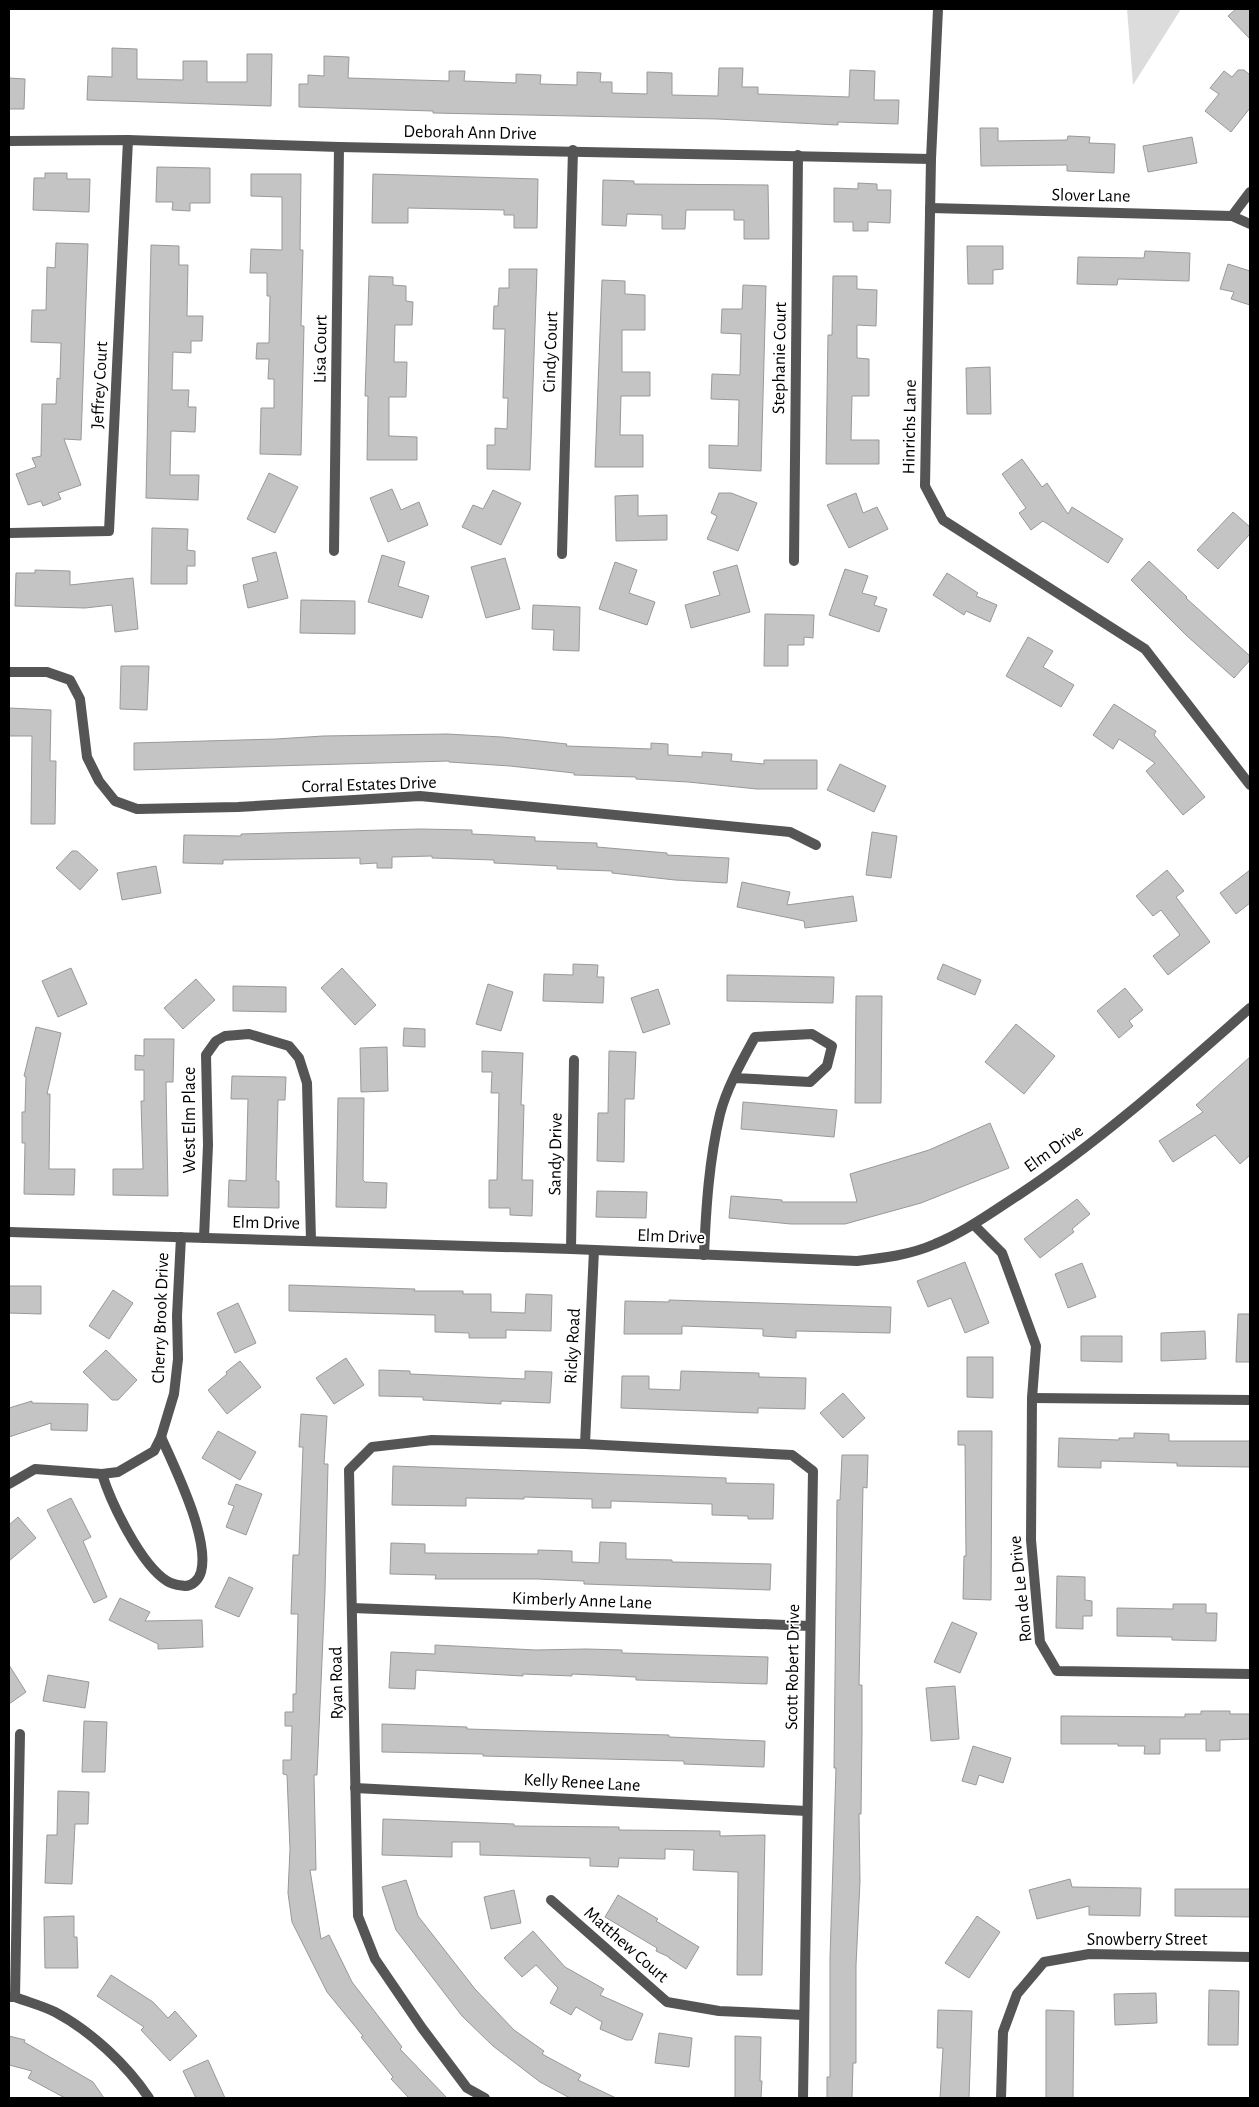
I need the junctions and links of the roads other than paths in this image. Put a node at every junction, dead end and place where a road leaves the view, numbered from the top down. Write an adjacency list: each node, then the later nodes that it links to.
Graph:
1 (938, 9): 7 (street, Hinrichs Lane)
2 (128, 140): 3 (street, Deborah Ann Drive); 4 (street, Deborah Ann Drive); 12 (street, Jeffrey Court)
3 (9, 141)
4 (339, 147): 5 (street, Deborah Ann Drive); 13 (street, Lisa Court)
5 (573, 150): 6 (street, Deborah Ann Drive); 14 (street, Cindy Court)
6 (798, 155): 7 (street, Deborah Ann Drive); 15 (street, Stephanie Court)
7 (931, 159): 9 (street, Hinrichs Lane)
8 (1250, 192): 10 (street)
9 (930, 208): 10 (street, Slover Lane); 17 (street, Hinrichs Lane)
10 (1232, 216): 11 (street, Slover Lane)
11 (1250, 224)
12 (9, 532)
13 (334, 551)
14 (562, 554)
15 (794, 561)
16 (9, 672): 18 (street, Corral Estates Drive)
17 (1250, 785)
18 (816, 845)
19 (1250, 1008): 22 (street, Elm Drive)
20 (574, 1060): 27 (street, Sandy Drive)
21 (735, 1078): 21 (street); 29 (street)
22 (974, 1225): 29 (street, Elm Drive); 30 (street, Ron de Le Drive)
23 (9, 1232): 24 (street, Elm Drive)
24 (181, 1238): 25 (street, Elm Drive); 32 (street, Cherry Brook Drive)
25 (204, 1238): 26 (street, Elm Drive); 26 (street, West Elm Place)
26 (311, 1241): 27 (street, Elm Drive)
27 (571, 1249): 28 (street, Elm Drive)
28 (594, 1250): 29 (street, Elm Drive); 33 (street, Ricky Road)
29 (704, 1255)
30 (1032, 1398): 31 (street); 38 (street, Ron de Le Drive)
31 (1250, 1400)
32 (161, 1437): 34 (street, Cherry Brook Drive); 34 (street)
33 (585, 1444): 36 (street, Ryan Road); 37 (street, Scott Robert Drive)
34 (102, 1474): 35 (street, Cherry Brook Drive)
35 (9, 1484)
36 (352, 1608): 37 (street, Kimberly Anne Lane); 40 (street, Ryan Road)
37 (810, 1626): 41 (street, Scott Robert Drive)
38 (1250, 1674)
39 (20, 1734): 44 (street)
40 (355, 1788): 41 (street, Kelly Renee Lane); 47 (street, Ryan Road)
41 (807, 1811): 45 (street, Scott Robert Drive)
42 (551, 1900): 45 (street, Matthew Court)
43 (1250, 1957): 49 (street, Snowberry Street)
44 (12, 1997): 46 (street)
45 (804, 2015): 48 (street, Scott Robert Drive)
46 (149, 2098)
47 (485, 2098)
48 (803, 2098)
49 (1001, 2098)

